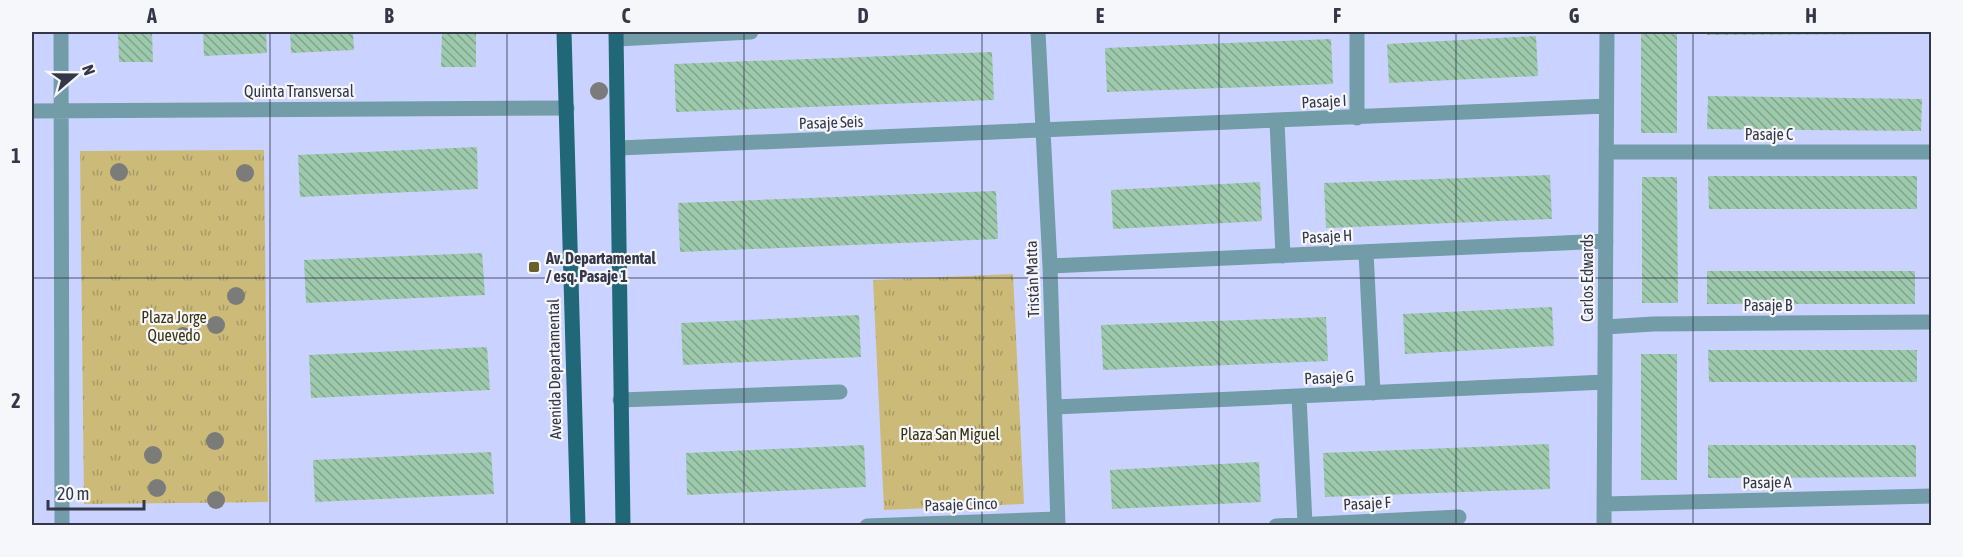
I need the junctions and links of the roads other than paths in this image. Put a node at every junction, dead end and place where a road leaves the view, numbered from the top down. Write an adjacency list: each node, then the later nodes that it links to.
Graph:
1 (61, 32): 10 (street)
2 (564, 32): 9 (main road, Avenida Departamental)
3 (751, 32): 7 (street)
4 (1038, 32): 14 (street, Tristán Matta)
5 (1357, 32): 12 (street)
6 (1606, 32): 8 (street, Carlos Edwards)
7 (616, 35): 15 (main road)
8 (1606, 106): 12 (street, Pasaje I); 16 (street, Carlos Edwards)
9 (567, 108): 10 (street, Quinta Transversal); 36 (main road, Avenida Departamental)
10 (61, 110): 11 (street, Quinta Transversal); 35 (street)
11 (32, 111)
12 (1357, 118): 13 (street, Pasaje I)
13 (1277, 121): 14 (street, Pasaje I); 20 (street)
14 (1044, 132): 15 (street, Pasaje Seis); 21 (street, Tristán Matta)
15 (619, 148): 28 (main road)
16 (1606, 152): 17 (street, Pasaje C); 18 (street, Carlos Edwards)
17 (1932, 152)
18 (1606, 241): 19 (street, Pasaje H); 23 (street, Carlos Edwards)
19 (1366, 252): 20 (street, Pasaje H); 26 (street)
20 (1283, 256): 21 (street, Pasaje H)
21 (1050, 266): 29 (street, Tristán Matta)
22 (1932, 322): 23 (street, Pasaje B)
23 (1605, 327): 24 (street, Carlos Edwards)
24 (1605, 382): 26 (street, Pasaje G); 31 (street, Carlos Edwards)
25 (840, 392): 28 (street)
26 (1373, 393): 27 (street, Pasaje G)
27 (1299, 396): 29 (street, Pasaje G); 34 (street)
28 (620, 400): 37 (main road)
29 (1055, 407): 33 (street, Tristán Matta)
30 (1932, 496): 31 (street, Pasaje A)
31 (1604, 504): 40 (street, Carlos Edwards)
32 (1459, 517): 34 (street, Pasaje F)
33 (1058, 522): 38 (street, Pasaje Cinco)
34 (1305, 524): 39 (street, Pasaje F)
35 (62, 525)
36 (578, 525)
37 (623, 525)
38 (867, 525)
39 (1276, 525)
40 (1604, 525)

